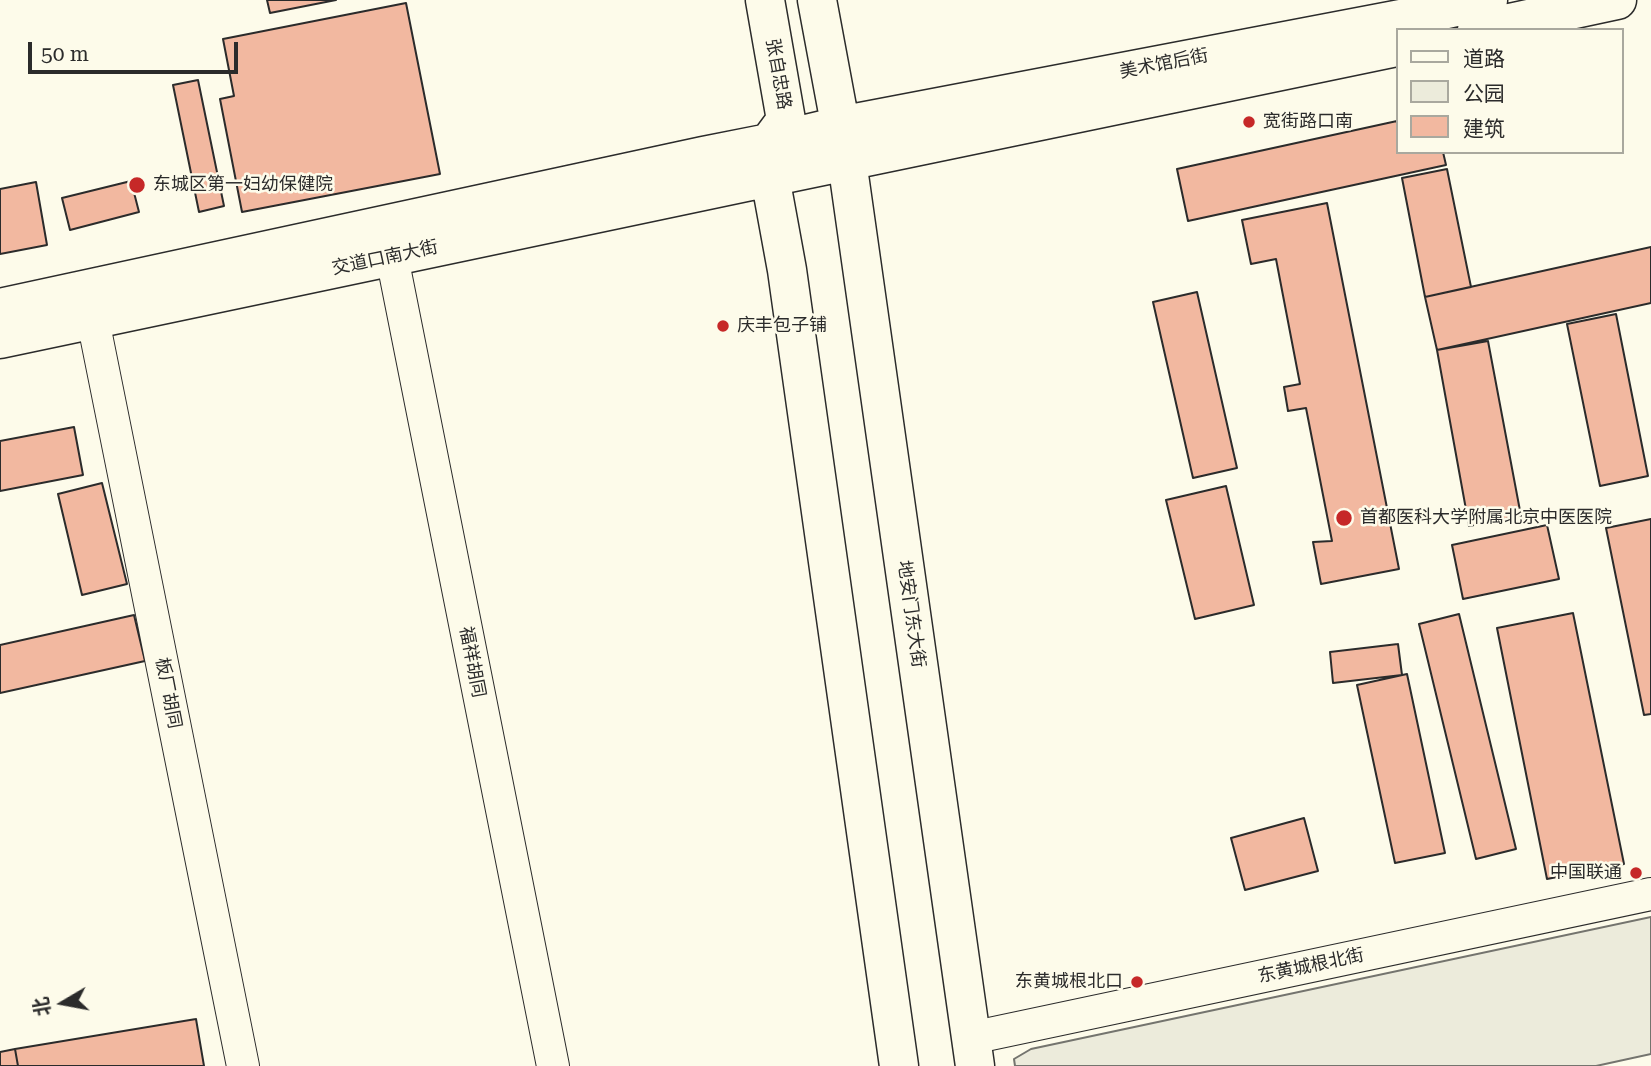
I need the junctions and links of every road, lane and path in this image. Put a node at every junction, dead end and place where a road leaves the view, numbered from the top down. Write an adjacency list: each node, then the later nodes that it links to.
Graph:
1 (765, 0): 8 (main road, 张自忠路)
2 (817, 0): 7 (main road)
3 (1488, 0): 5 (main road, 美术馆后街)
4 (1617, 0): 6 (main road)
5 (1405, 21): 7 (main road, 美术馆后街)
6 (1486, 28)
7 (843, 144): 8 (main road, 美术馆后街); 14 (main road, 地安门东大街)
8 (770, 160): 9 (main road, 交道口南大街); 10 (main road, 交道口南大街); 17 (main road)
9 (392, 257): 11 (main road, 交道口南大街); 16 (street, 福祥胡同)
10 (0, 308)
11 (93, 320): 12 (main road, 交道口南大街); 15 (street, 板厂胡同)
12 (0, 340)
13 (1651, 894): 14 (street, 东黄城根北街)
14 (973, 1052)
15 (243, 1066)
16 (553, 1066)
17 (899, 1066)

